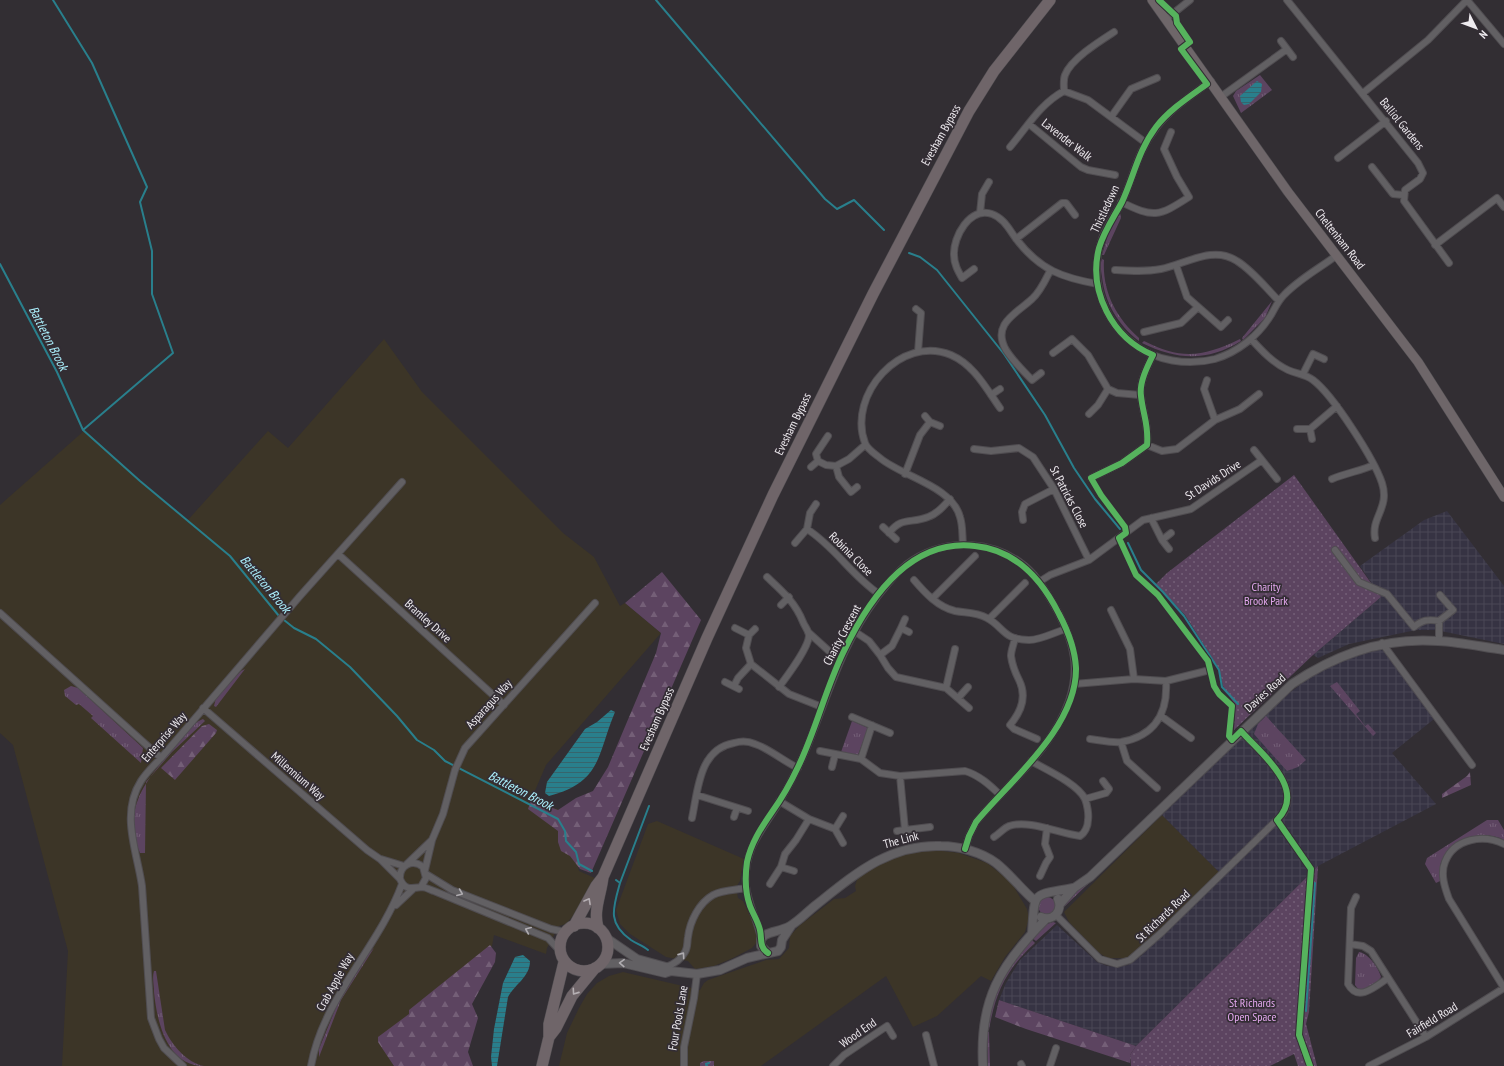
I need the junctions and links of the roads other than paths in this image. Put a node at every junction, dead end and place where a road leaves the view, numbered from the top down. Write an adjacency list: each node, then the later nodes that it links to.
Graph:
1 (1152, 0): 6 (main road, Cheltenham Road)
2 (1190, 0): 6 (street)
3 (1288, 0): 15 (street, Balliol Gardens)
4 (1467, 0): 9 (street); 15 (street)
5 (1051, 2): 195 (highway, Evesham Bypass)
6 (1166, 19): 13 (main road, Cheltenham Road)
7 (1114, 32): 14 (street)
8 (1280, 40): 10 (street)
9 (1504, 44)
10 (1286, 49): 11 (street); 16 (street)
11 (1293, 57)
12 (1158, 78): 17 (street)
13 (1211, 81): 16 (main road, Cheltenham Road); 21 (street, Thistledown)
14 (1064, 91): 17 (street); 19 (street, Lavender Walk)
15 (1363, 93): 18 (street, Balliol Gardens)
16 (1222, 96): 34 (main road, Cheltenham Road)
17 (1111, 117): 21 (street)
18 (1386, 122): 23 (street); 27 (street, Balliol Gardens)
19 (1029, 124): 22 (street, Lavender Walk); 25 (street, Lavender Walk)
20 (1171, 132): 28 (street)
21 (1146, 143): 28 (street, Thistledown)
22 (1010, 147)
23 (1338, 158)
24 (1372, 167): 27 (street)
25 (1116, 175)
26 (989, 182): 30 (street)
27 (1403, 195): 33 (street)
28 (1121, 202): 40 (street, Thistledown)
29 (1504, 207): 33 (street)
30 (980, 213): 32 (street); 37 (street)
31 (1075, 215): 32 (street)
32 (1016, 239): 39 (street)
33 (1435, 245): 35 (street)
34 (1337, 254): 41 (street, Thistledown); 86 (main road, Cheltenham Road)
35 (1449, 264)
36 (1176, 265): 38 (street); 41 (street); 42 (street)
37 (974, 269)
38 (1116, 270)
39 (1050, 271): 40 (street); 51 (street)
40 (1098, 284): 49 (street, Thistledown)
41 (1279, 301): 46 (street, Thistledown)
42 (1197, 308): 44 (street); 45 (street)
43 (916, 309): 47 (street)
44 (1228, 320)
45 (1144, 332)
46 (1251, 339): 49 (street, Thistledown); 52 (street)
47 (918, 352): 57 (street); 70 (street)
48 (1053, 353): 55 (street)
49 (1153, 355): 58 (street)
50 (1324, 359): 52 (street)
51 (1041, 373)
52 (1303, 374): 59 (street)
53 (1207, 380): 63 (street)
54 (1000, 389): 57 (street)
55 (1108, 390): 58 (street); 61 (street)
56 (1259, 394): 63 (street)
57 (991, 395): 60 (street)
58 (1140, 395): 71 (street)
59 (1337, 406): 67 (street); 76 (street)
60 (1000, 408)
61 (1089, 414)
62 (925, 416): 64 (street)
63 (1215, 420): 71 (street)
64 (930, 422): 65 (street); 79 (street)
65 (940, 426)
66 (1297, 429): 67 (street)
67 (1310, 429): 69 (street)
68 (828, 436): 75 (street)
69 (1312, 439)
70 (865, 445): 77 (street); 79 (street)
71 (1147, 445): 80 (street)
72 (974, 449): 85 (street, St Patricks Close)
73 (1254, 450): 74 (street)
74 (1262, 460): 81 (street); 89 (street, St Davids Drive)
75 (818, 461): 77 (street); 78 (street)
76 (1374, 465): 82 (street); 95 (street)
77 (836, 466): 84 (street)
78 (811, 467)
79 (905, 474): 87 (street)
80 (1091, 478)
81 (1277, 479)
82 (1332, 479)
83 (402, 482): 102 (street, Enterprise Way)
84 (857, 487)
85 (1054, 489): 90 (street); 104 (street, St Patricks Close)
86 (1504, 497)
87 (950, 499): 94 (street); 99 (street)
88 (816, 504): 92 (street)
89 (1151, 518): 97 (street); 104 (street, St Davids Drive)
90 (1023, 520)
91 (882, 527): 94 (street)
92 (807, 529): 98 (street); 109 (street, Robinia Close)
93 (1171, 532): 97 (street)
94 (889, 533): 96 (street)
95 (1376, 538)
96 (896, 539)
97 (1162, 540): 100 (street)
98 (794, 543)
99 (963, 544): 107 (street, Charity Crescent); 109 (street, Charity Crescent)
100 (1169, 549)
101 (1335, 550): 119 (street)
102 (338, 554): 145 (street, Bramley Drive); 147 (street, Enterprise Way)
103 (975, 556): 112 (street)
104 (1089, 560): 107 (street, St Davids Drive)
105 (767, 577): 111 (street)
106 (914, 580): 112 (street)
107 (1039, 582): 122 (street, Charity Crescent)
108 (1025, 583): 118 (street)
109 (879, 594): 124 (street, Charity Crescent)
110 (1440, 595): 119 (street)
111 (789, 597): 114 (street); 125 (street)
112 (932, 598): 118 (street)
113 (595, 603): 145 (street, Asparagus Way)
114 (781, 605)
115 (1111, 610): 137 (street)
116 (0, 613): 160 (street)
117 (905, 619): 121 (street)
118 (989, 619): 128 (street)
119 (1439, 621): 129 (street)
120 (735, 628): 127 (street)
121 (901, 628): 126 (street); 134 (street)
122 (1066, 628): 128 (street); 140 (street, Charity Crescent)
123 (756, 629): 127 (street)
124 (854, 631): 134 (street); 146 (street, Charity Crescent)
125 (808, 632): 133 (street); 141 (street)
126 (909, 632)
127 (749, 634): 135 (street)
128 (1015, 638): 155 (street)
129 (1438, 641): 130 (street, Davies Road); 132 (street, Davies Road)
130 (1382, 643): 152 (street, Davies Road); 163 (street)
131 (955, 649): 143 (street)
132 (1504, 650)
133 (829, 651)
134 (880, 655): 143 (street)
135 (751, 664): 139 (street); 141 (street)
136 (1206, 671): 138 (street)
137 (1134, 679): 138 (street); 140 (street)
138 (1166, 681): 149 (street)
139 (725, 682)
140 (1074, 684): 162 (street, Charity Crescent)
141 (779, 687): 146 (street)
142 (968, 687): 144 (street)
143 (946, 688): 144 (street)
144 (959, 697): 148 (street)
145 (504, 705): 185 (street, Asparagus Way)
146 (822, 707): 165 (street, Charity Crescent)
147 (203, 708): 160 (street, Enterprise Way); 189 (street, Millennium Way)
148 (969, 708)
149 (1161, 716): 154 (street); 157 (street)
150 (852, 717): 151 (street)
151 (872, 725): 153 (street); 161 (street)
152 (1241, 731): 200 (street, Davies Road); 207 (street, St Richards Road)
153 (890, 733)
154 (1191, 738)
155 (1038, 739)
156 (1090, 739): 157 (street)
157 (1121, 742): 168 (street)
158 (820, 751): 159 (street)
159 (834, 755): 161 (street); 164 (street)
160 (160, 758): 232 (street, Enterprise Way)
161 (861, 760): 166 (street)
162 (1031, 761): 170 (street, Charity Crescent); 171 (street)
163 (1472, 765)
164 (832, 767)
165 (798, 768): 169 (street); 172 (street, Charity Crescent)
166 (900, 776): 170 (street); 182 (street)
167 (1103, 781): 171 (street)
168 (1157, 788)
169 (697, 795): 173 (street); 177 (street)
170 (1000, 796): 188 (street, Charity Crescent)
171 (1085, 799): 180 (street)
172 (779, 801): 178 (street); 199 (street, Charity Crescent)
173 (737, 808): 174 (street); 176 (street)
174 (748, 811)
175 (843, 816): 181 (street)
176 (734, 817)
177 (692, 818)
178 (809, 819): 181 (street); 191 (street)
179 (930, 827): 182 (street)
180 (1047, 828): 184 (street); 194 (street)
181 (835, 830): 186 (street)
182 (905, 830): 183 (street)
183 (897, 831)
184 (994, 837)
185 (432, 840): 190 (street, Asparagus Way); 193 (street, Asparagus Way)
186 (843, 843)
187 (1504, 844): 226 (street)
188 (965, 849): 204 (street, The Link); 209 (street, The Link)
189 (380, 859): 190 (street, Millennium Way); 196 (street, Millennium Way)
190 (406, 865): 193 (street, Millennium Way); 196 (street)
191 (781, 867): 192 (street); 197 (street)
192 (794, 871)
193 (425, 872): 198 (street); 211 (street, Millennium Way, one-way to 211)
194 (1040, 876)
195 (603, 877): 211 (highway, Evesham Bypass, one-way to 195); 213 (highway, Evesham Bypass)
196 (401, 882): 201 (street, Millennium Way); 206 (street, Crab Apple Way)
197 (770, 884)
198 (420, 887): 201 (street); 218 (street, one-way to 198)
199 (746, 888): 210 (street, Charity Crescent); 223 (street, one-way to 199)
200 (1074, 888): 202 (street, Davies Road); 205 (street, Davies Road)
201 (413, 889): 206 (street, Crab Apple Way)
202 (1049, 893): 204 (street, Davies Road); 205 (street)
203 (1356, 898): 217 (street)
204 (1036, 901): 208 (street); 212 (street)
205 (1060, 904): 207 (street, Davies Road)
206 (388, 913): 233 (street, Crab Apple Way)
207 (1056, 915): 208 (street)
208 (1046, 919): 212 (street)
209 (791, 926): 214 (street, The Link); 215 (street, The Link)
210 (759, 927): 214 (street); 216 (street, Charity Crescent)
211 (570, 929): 213 (highway); 218 (highway)
212 (1032, 932): 238 (street)
213 (602, 933): 222 (highway); 223 (street, The Link)
214 (772, 933): 215 (street); 216 (street, The Link)
215 (782, 940): 219 (street, The Link)
216 (761, 942): 219 (street); 220 (street, The Link)
217 (1350, 944): 225 (street); 225 (street)
218 (560, 951): 221 (highway)
219 (768, 953): 220 (street, The Link)
220 (747, 958): 224 (street, The Link)
221 (564, 962): 222 (highway); 229 (highway)
222 (597, 966): 223 (street, The Link, one-way to 222); 229 (highway, one-way to 229)
223 (669, 969): 224 (street, The Link)
224 (697, 974): 235 (street, Four Pools Lane)
225 (1388, 978): 230 (street)
226 (1504, 988): 230 (street, Fairfield Road)
227 (926, 1035): 237 (street)
228 (893, 1036): 236 (street, Wood End)
229 (549, 1037): 234 (highway)
230 (1426, 1037): 240 (street, Fairfield Road)
231 (1056, 1048): 239 (street)
232 (183, 1066)
233 (311, 1066)
234 (542, 1066)
235 (684, 1066)
236 (832, 1066)
237 (934, 1066)
238 (983, 1066)
239 (1050, 1066)
240 (1369, 1066)

